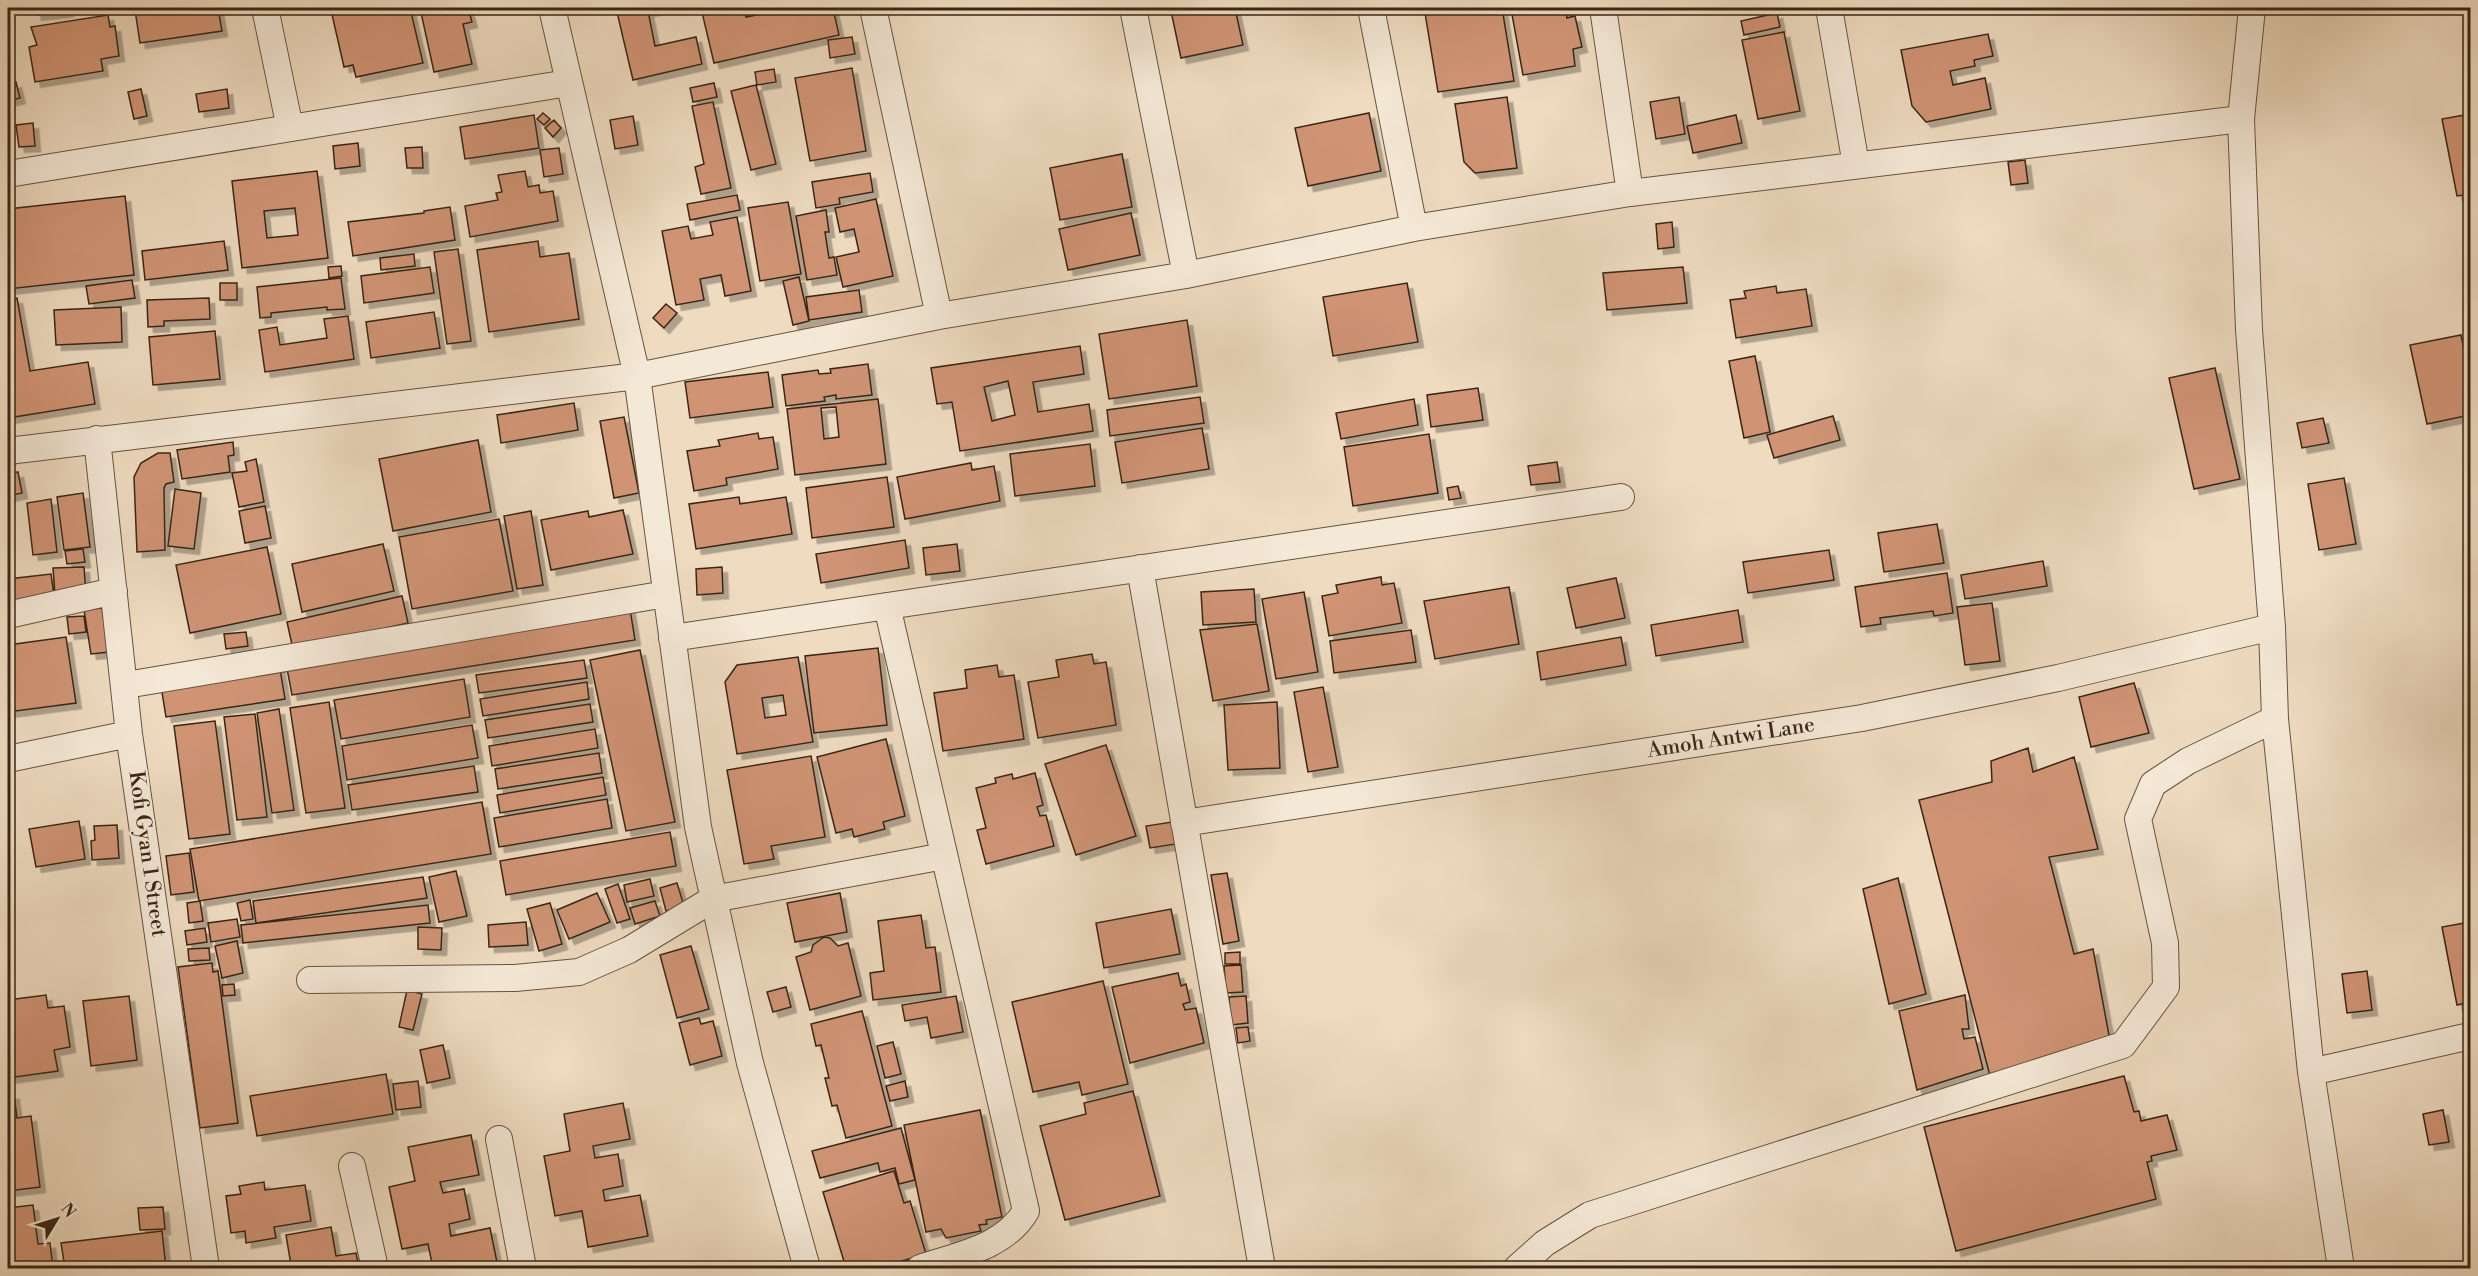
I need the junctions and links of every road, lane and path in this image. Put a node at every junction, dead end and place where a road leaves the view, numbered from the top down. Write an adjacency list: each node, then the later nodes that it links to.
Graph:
1 (265, 8): 11 (street)
2 (552, 8): 9 (street)
3 (873, 8): 17 (street)
4 (1133, 8): 16 (street)
5 (1371, 8): 15 (street)
6 (1603, 8): 14 (street)
7 (1829, 8): 12 (street)
8 (2252, 8): 10 (street)
9 (568, 83): 11 (street); 18 (street)
10 (2241, 119): 12 (street); 27 (street)
11 (290, 128): 13 (street)
12 (1856, 165): 14 (street)
13 (8, 174)
14 (1630, 194): 15 (street)
15 (1414, 228): 16 (street)
16 (1186, 275): 17 (street)
17 (939, 316): 18 (street)
18 (638, 376): 19 (street); 24 (street)
19 (97, 439): 20 (street); 23 (street, Kofi Gyan 1 Street)
20 (8, 451)
21 (1621, 497): 22 (street)
22 (1140, 568): 25 (street); 33 (street)
23 (114, 591): 26 (street); 29 (street, Kofi Gyan 1 Street)
24 (666, 594): 28 (street); 29 (street)
25 (887, 606): 28 (street); 34 (street)
26 (8, 615)
27 (2272, 627): 30 (street); 33 (street, Amoh Antwi Lane)
28 (672, 638): 35 (street)
29 (126, 686): 31 (street, Kofi Gyan 1 Street)
30 (2275, 719): 38 (street); 48 (street)
31 (129, 734): 32 (street); 42 (street, Kofi Gyan 1 Street)
32 (8, 759)
33 (1184, 823): 47 (street)
34 (944, 855): 35 (street); 41 (street)
35 (713, 899): 36 (street); 45 (street)
36 (310, 980)
37 (2470, 1036): 38 (street)
38 (2311, 1072): 49 (street)
39 (499, 1139): 44 (street)
40 (352, 1166): 43 (street)
41 (979, 1259): 46 (street)
42 (206, 1269)
43 (375, 1269)
44 (523, 1269)
45 (807, 1269)
46 (920, 1269)
47 (1262, 1269)
48 (1517, 1269)
49 (2341, 1269)

